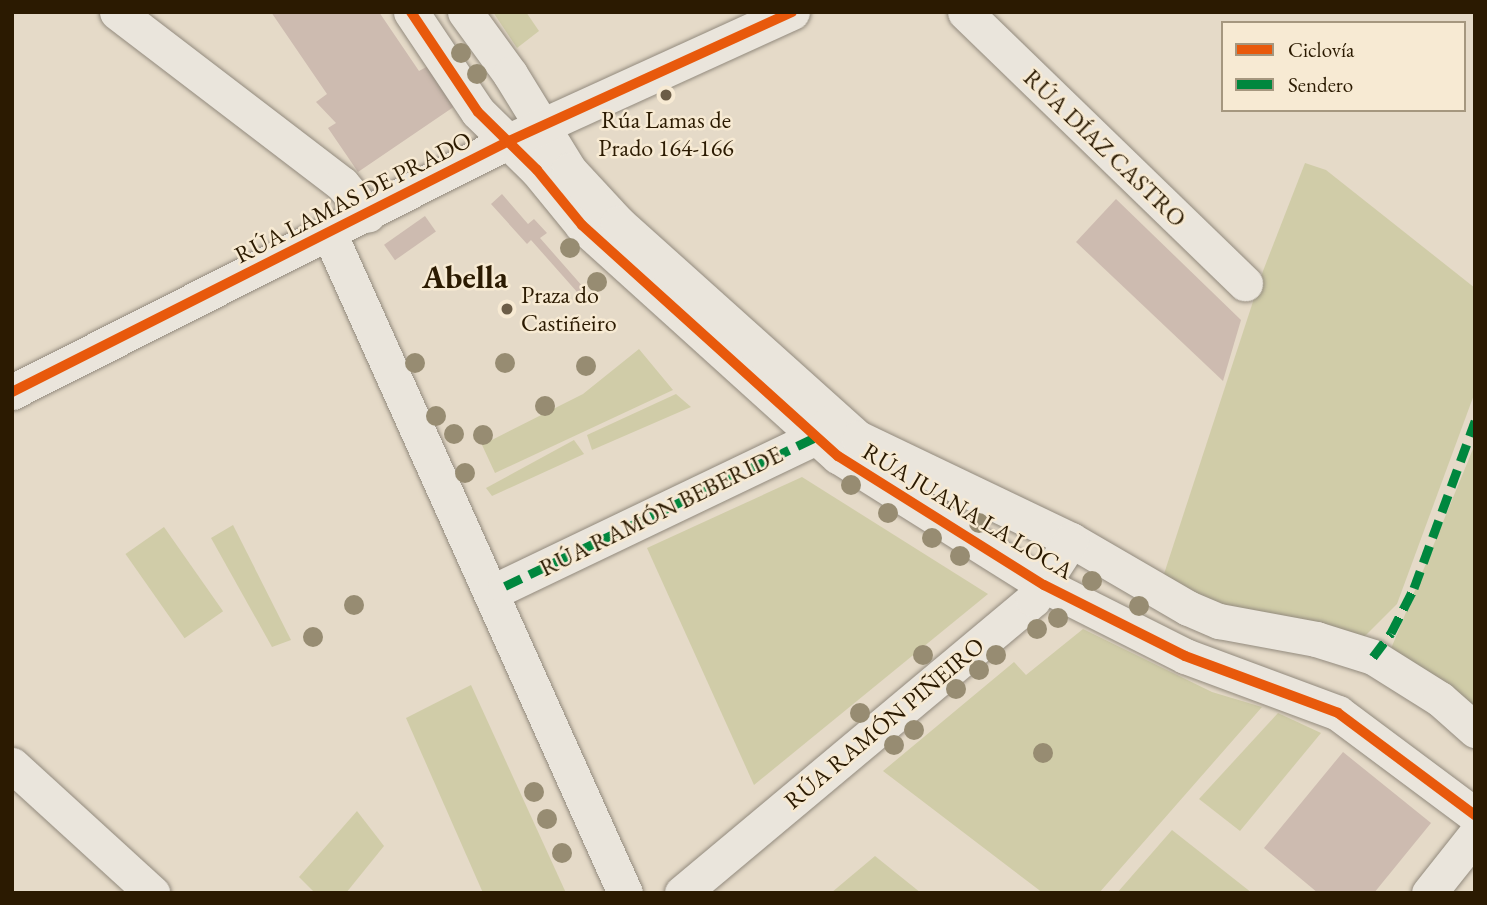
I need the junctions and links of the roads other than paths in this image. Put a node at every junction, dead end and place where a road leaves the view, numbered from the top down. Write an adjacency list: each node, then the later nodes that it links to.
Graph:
1 (117, 12): 8 (street)
2 (411, 12): 7 (street, RÚA JUANA LA LOCA)
3 (465, 12): 6 (street, RÚA JUANA LA LOCA)
4 (792, 12): 6 (street, RÚA LAMAS DE PRADO)
5 (965, 12): 10 (street, RÚA DÍAZ CASTRO)
6 (541, 126): 7 (street, RÚA LAMAS DE PRADO); 12 (street, RÚA JUANA LA LOCA)
7 (509, 141): 8 (street, RÚA LAMAS DE PRADO); 12 (street, RÚA JUANA LA LOCA)
8 (368, 215): 9 (street, RÚA LAMAS DE PRADO)
9 (329, 233): 11 (street, RÚA LAMAS DE PRADO); 21 (street)
10 (1245, 283)
11 (20, 375)
12 (825, 427): 13 (street, RÚA JUANA LA LOCA); 14 (street, RÚA JUANA LA LOCA); 15 (street, RÚA RAMÓN BEBERIDE)
13 (1071, 540): 14 (street, RÚA RAMÓN PIÑEIRO); 16 (street, RÚA JUANA LA LOCA)
14 (1044, 585): 18 (street, RÚA JUANA LA LOCA); 22 (street, RÚA RAMÓN PIÑEIRO)
15 (505, 586)
16 (1475, 730)
17 (12, 765): 20 (street)
18 (1475, 815)
19 (1475, 835): 23 (street)
20 (152, 893)
21 (625, 893)
22 (682, 893)
23 (1429, 893)

